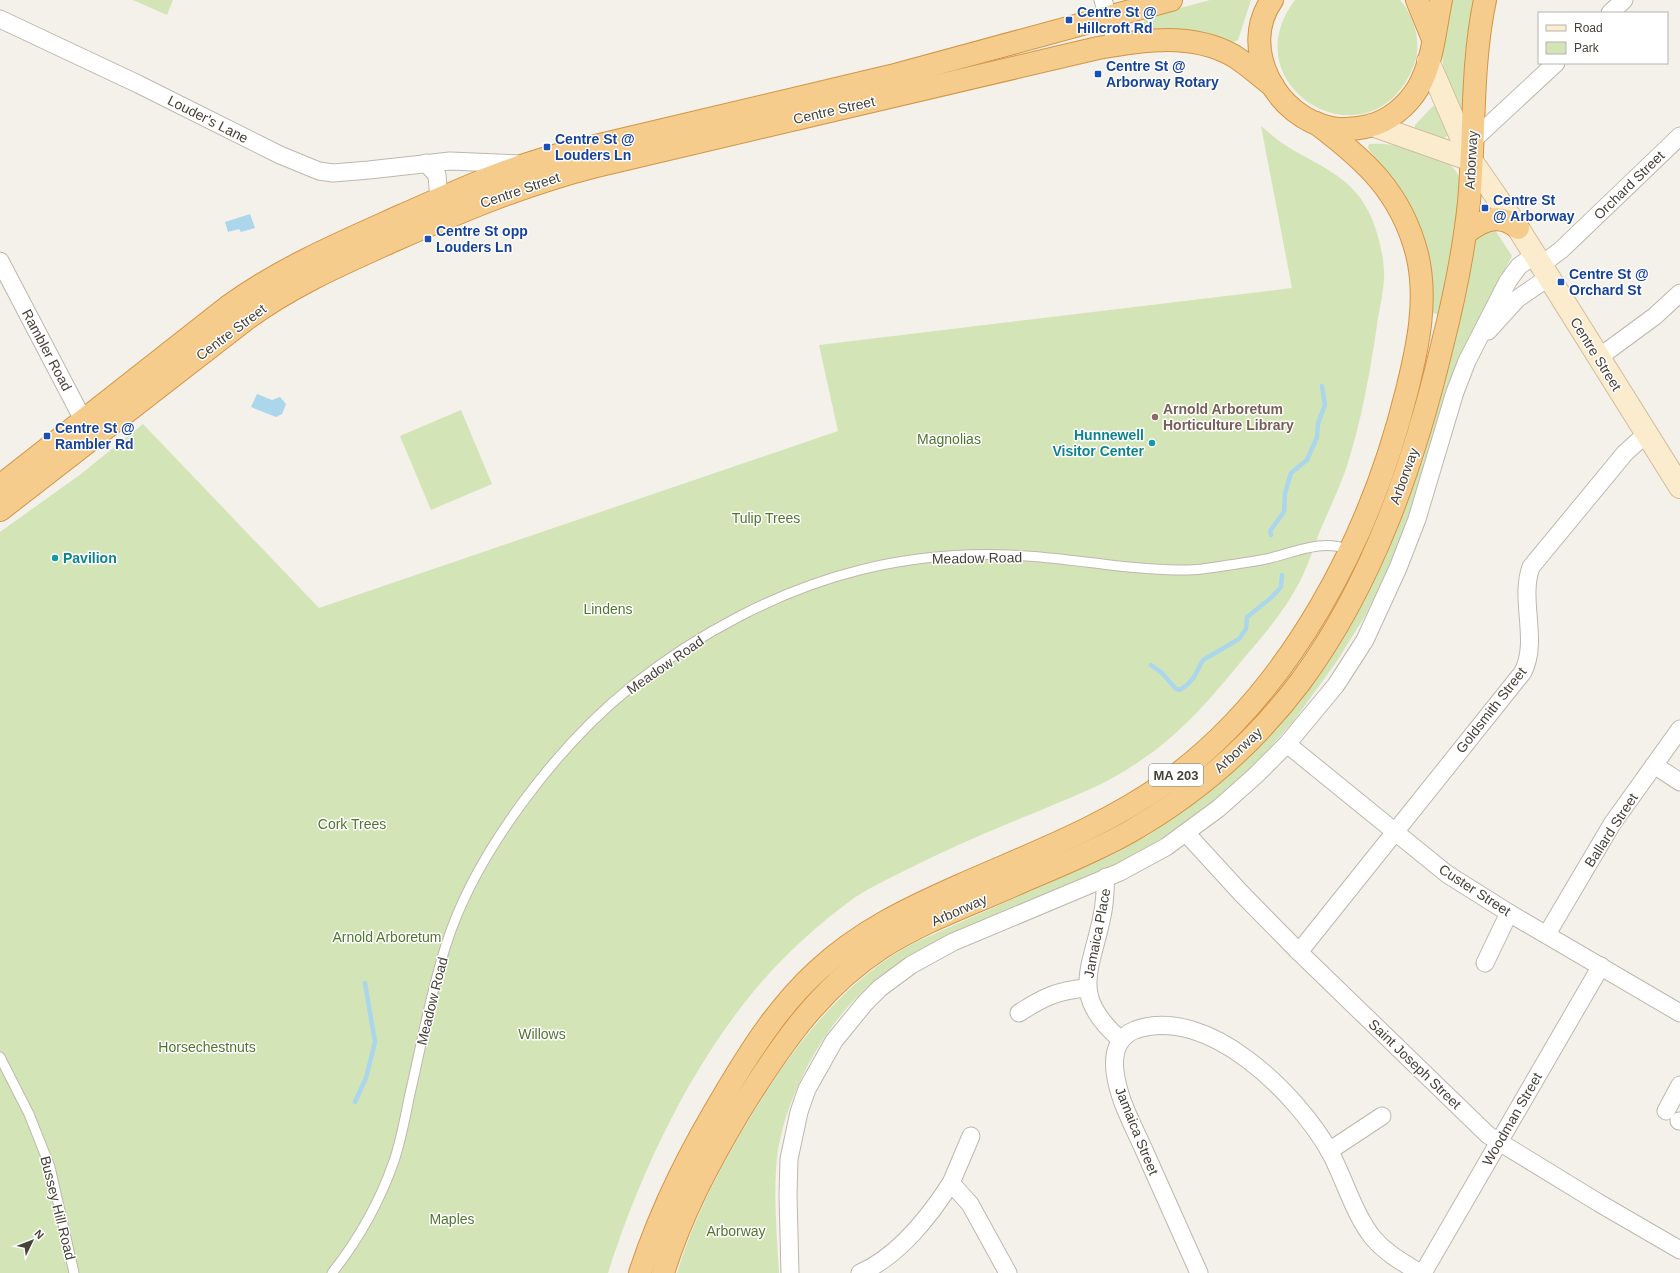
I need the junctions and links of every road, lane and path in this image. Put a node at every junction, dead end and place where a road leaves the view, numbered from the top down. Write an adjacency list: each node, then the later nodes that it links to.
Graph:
1 (1171, 0): 7 (highway, Centre Street)
2 (1272, 0): 14 (highway, Centre Street)
3 (1417, 0): 10 (highway)
4 (1441, 0): 10 (highway)
5 (1485, 0): 18 (highway, Arborway)
6 (1624, 0): 8 (street)
7 (1106, 9): 11 (street); 20 (highway, Centre Street)
8 (1611, 12)
9 (0, 20): 19 (street, Louder's Lane)
10 (1433, 39): 12 (highway, Centre Street)
11 (1117, 45): 14 (highway, Centre Street); 29 (highway, Centre Street)
12 (1428, 61): 16 (highway, Centre Street); 18 (main road, Centre Street / MA 203)
13 (1555, 64): 18 (street)
14 (1273, 86): 15 (highway, Centre Street)
15 (1316, 123): 16 (highway, Centre Street); 34 (highway, Arborway / MA 203)
16 (1372, 125): 18 (main road, Centre Street)
17 (1680, 136): 25 (street, Orchard Street)
18 (1472, 151): 22 (main road, Centre Street); 23 (highway, Arborway / MA 203)
19 (426, 163): 20 (street, Louder's Lane); 21 (street)
20 (525, 164): 21 (highway, Centre Street)
21 (439, 200): 29 (highway, Centre Street)
22 (1518, 228): 23 (highway); 25 (main road, Centre Street)
23 (1465, 234): 63 (highway, Arborway / MA 203)
24 (0, 261): 29 (street, Rambler Road)
25 (1542, 266): 27 (street, Arborway); 27 (street, Arborway); 28 (main road, Centre Street)
26 (1680, 294): 28 (street)
27 (1473, 347): 36 (street, Arborway)
28 (1598, 358): 30 (main road, Centre Street)
29 (89, 430): 31 (highway, Centre Street); 33 (highway, Centre Street)
30 (1646, 434): 32 (main road, Centre Street); 40 (street, Goldsmith Street)
31 (0, 486)
32 (1680, 487)
33 (0, 510)
34 (1349, 550): 61 (lane, Meadow Road); 62 (highway, Arborway / MA 203)
35 (1680, 729): 37 (street, Ballard Street)
36 (1287, 744): 39 (street, Arborway); 40 (street, Custer Street)
37 (1654, 765): 38 (street); 43 (street, Ballard Street)
38 (1680, 782)
39 (1186, 833): 41 (street, Arborway); 44 (street, Saint Joseph Street)
40 (1395, 833): 42 (street, Custer Street); 44 (street, Goldsmith Street)
41 (1106, 877): 47 (street, Jamaica Place); 64 (street, Arborway)
42 (1509, 913): 43 (street, Custer Street); 45 (street)
43 (1547, 934): 46 (street, Custer Street)
44 (1299, 952): 56 (street, Saint Joseph Street)
45 (1485, 963)
46 (1601, 966): 49 (street, Custer Street); 56 (street, Woodman Street)
47 (1086, 988): 48 (street, Jamaica Place); 50 (street, Jamaica Place)
48 (1019, 1013)
49 (1680, 1013)
50 (1121, 1040): 57 (street); 67 (street, Jamaica Street)
51 (0, 1057): 60 (lane, Bussey Hill Road)
52 (1680, 1085): 54 (street)
53 (1382, 1116): 57 (street)
54 (1675, 1118)
55 (971, 1136): 58 (street)
56 (1498, 1142): 59 (street, Saint Joseph Street); 69 (street, Woodman Street)
57 (1329, 1151): 68 (street)
58 (951, 1183): 65 (street); 66 (street)
59 (1680, 1250)
60 (74, 1273)
61 (332, 1273)
62 (640, 1273)
63 (663, 1273)
64 (790, 1273)
65 (860, 1273)
66 (1008, 1273)
67 (1199, 1273)
68 (1420, 1273)
69 (1424, 1273)

